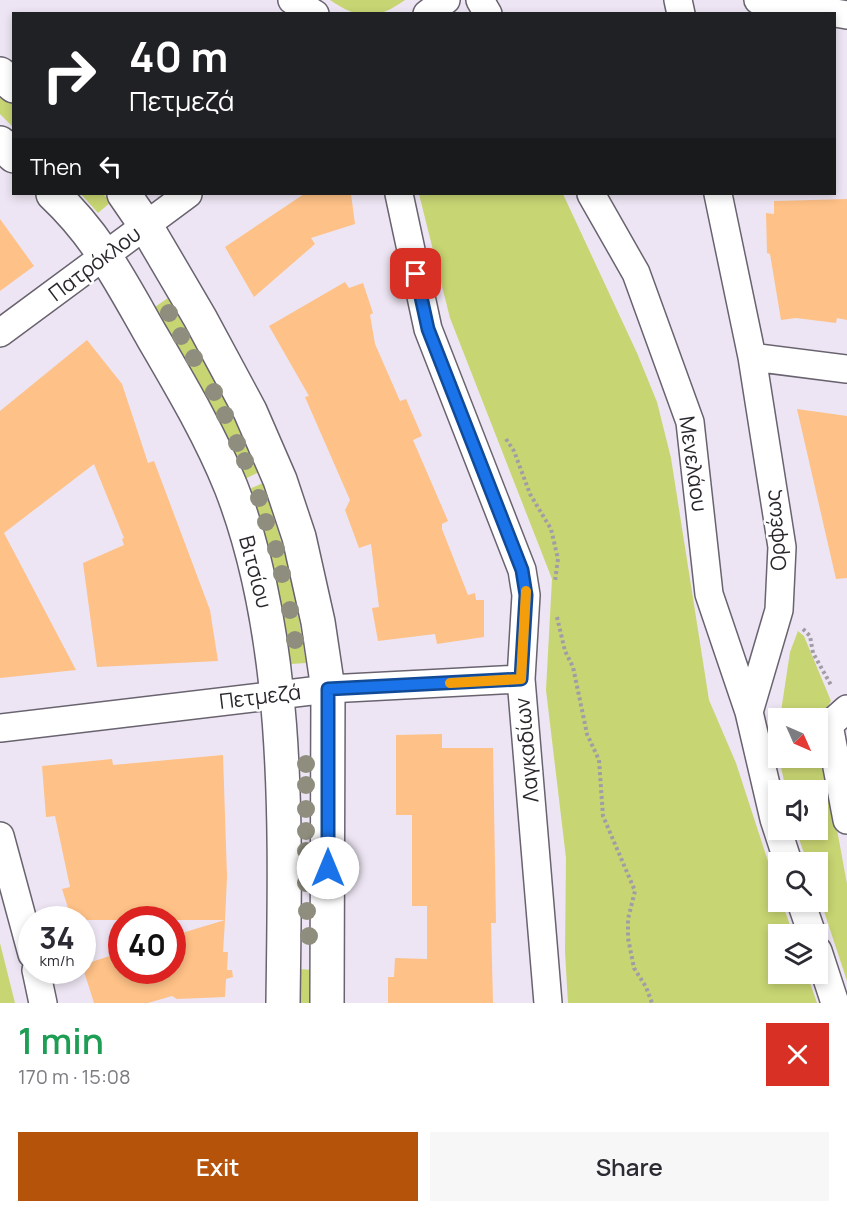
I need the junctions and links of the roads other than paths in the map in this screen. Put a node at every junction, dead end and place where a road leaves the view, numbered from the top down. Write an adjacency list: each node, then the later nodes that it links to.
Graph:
1 (292, 0): 4 (street)
2 (446, 0): 5 (street)
3 (758, 0): 6 (street)
4 (312, 12)
5 (430, 12)
6 (829, 12)
7 (0, 74): 8 (street)
8 (12, 84)
9 (0, 143): 10 (street)
10 (12, 154)
11 (54, 195): 18 (street, Βιτσίου)
12 (125, 195): 17 (street)
13 (187, 195): 17 (street, Πατρόκλου)
14 (399, 195): 22 (street, Λαγκαδίων)
15 (592, 195): 25 (street, Μενελάου)
16 (718, 195): 20 (street, Ορφέως)
17 (146, 226): 18 (street, Πατρόκλου); 23 (street)
18 (106, 256): 19 (street, Πατρόκλου); 24 (street, Βιτσίου)
19 (0, 333)
20 (752, 357): 21 (street); 25 (street, Ορφέως)
21 (847, 369)
22 (521, 679): 23 (street, Πετμεζά); 37 (street, Λαγκαδίων)
23 (328, 689): 24 (street, Πετμεζά); 36 (street)
24 (275, 695): 27 (street, Πετμεζά); 35 (street, Βιτσίου)
25 (749, 712): 30 (street, Ορφέως)
26 (840, 714): 28 (street)
27 (0, 728)
28 (847, 820)
29 (0, 836): 31 (street)
30 (785, 852)
31 (19, 906)
32 (828, 982): 38 (street)
33 (39, 984): 34 (street)
34 (43, 1003)
35 (284, 1003)
36 (327, 1003)
37 (548, 1003)
38 (835, 1003)

